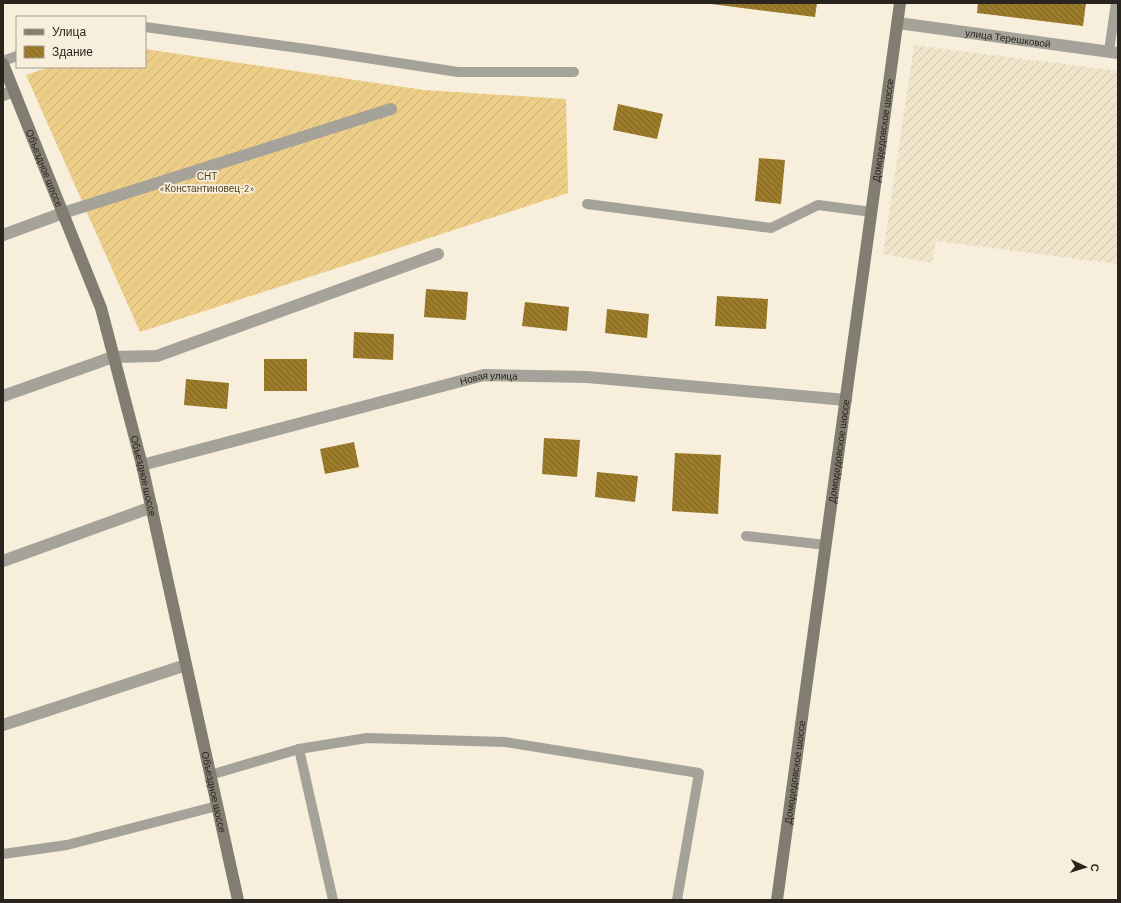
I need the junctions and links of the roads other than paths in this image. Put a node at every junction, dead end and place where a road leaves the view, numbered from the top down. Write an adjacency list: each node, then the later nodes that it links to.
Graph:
1 (900, 3): 3 (street, Домодедовское шоссе)
2 (1116, 3): 5 (lane)
3 (898, 23): 5 (street, улица Терешковой); 13 (street, Домодедовское шоссе)
4 (146, 27): 9 (lane)
5 (1114, 52)
6 (16, 56): 7 (lane)
7 (3, 61)
8 (3, 64): 10 (street, Объездное шоссе)
9 (574, 72)
10 (8, 93): 14 (street, Объездное шоссе)
11 (391, 109): 14 (street)
12 (587, 204): 13 (lane)
13 (872, 212): 19 (street, Домодедовское шоссе)
14 (62, 213): 15 (street); 17 (street, Объездное шоссе)
15 (3, 235)
16 (438, 254): 17 (street)
17 (113, 356): 18 (street); 20 (street, Объездное шоссе)
18 (3, 396)
19 (846, 400): 20 (street, Новая улица); 23 (street, Домодедовское шоссе)
20 (142, 465): 21 (street, Объездное шоссе)
21 (152, 507): 24 (street); 25 (street, Объездное шоссе)
22 (746, 536): 23 (lane)
23 (826, 545): 34 (street, Домодедовское шоссе)
24 (3, 561)
25 (186, 665): 26 (street); 28 (street, Объездное шоссе)
26 (3, 725)
27 (299, 749): 28 (lane); 32 (lane); 33 (lane)
28 (210, 775): 29 (street, Объездное шоссе)
29 (217, 806): 30 (lane); 31 (street, Объездное шоссе)
30 (3, 854)
31 (238, 900)
32 (333, 900)
33 (677, 900)
34 (777, 900)

